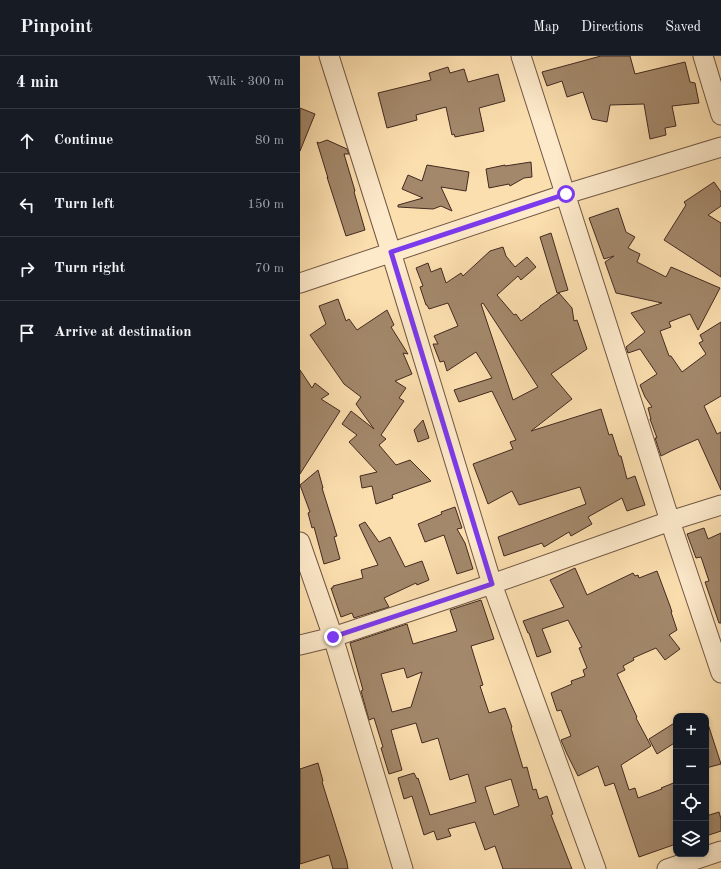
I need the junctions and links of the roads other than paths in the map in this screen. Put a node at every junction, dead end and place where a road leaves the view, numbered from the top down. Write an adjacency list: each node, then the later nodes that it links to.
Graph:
1 (329, 56): 7 (street)
2 (521, 56): 6 (street)
3 (703, 56): 4 (street)
4 (721, 115)
5 (721, 148): 6 (street)
6 (566, 194): 7 (street); 10 (street)
7 (391, 252): 8 (street); 12 (street)
8 (300, 283)
9 (721, 505): 10 (street)
10 (670, 521): 12 (street); 15 (street)
11 (300, 542): 13 (street)
12 (492, 584): 13 (street); 18 (street)
13 (333, 637): 14 (street); 17 (street)
14 (300, 645)
15 (721, 673)
16 (721, 851): 19 (street)
17 (403, 869)
18 (596, 869)
19 (667, 869)

